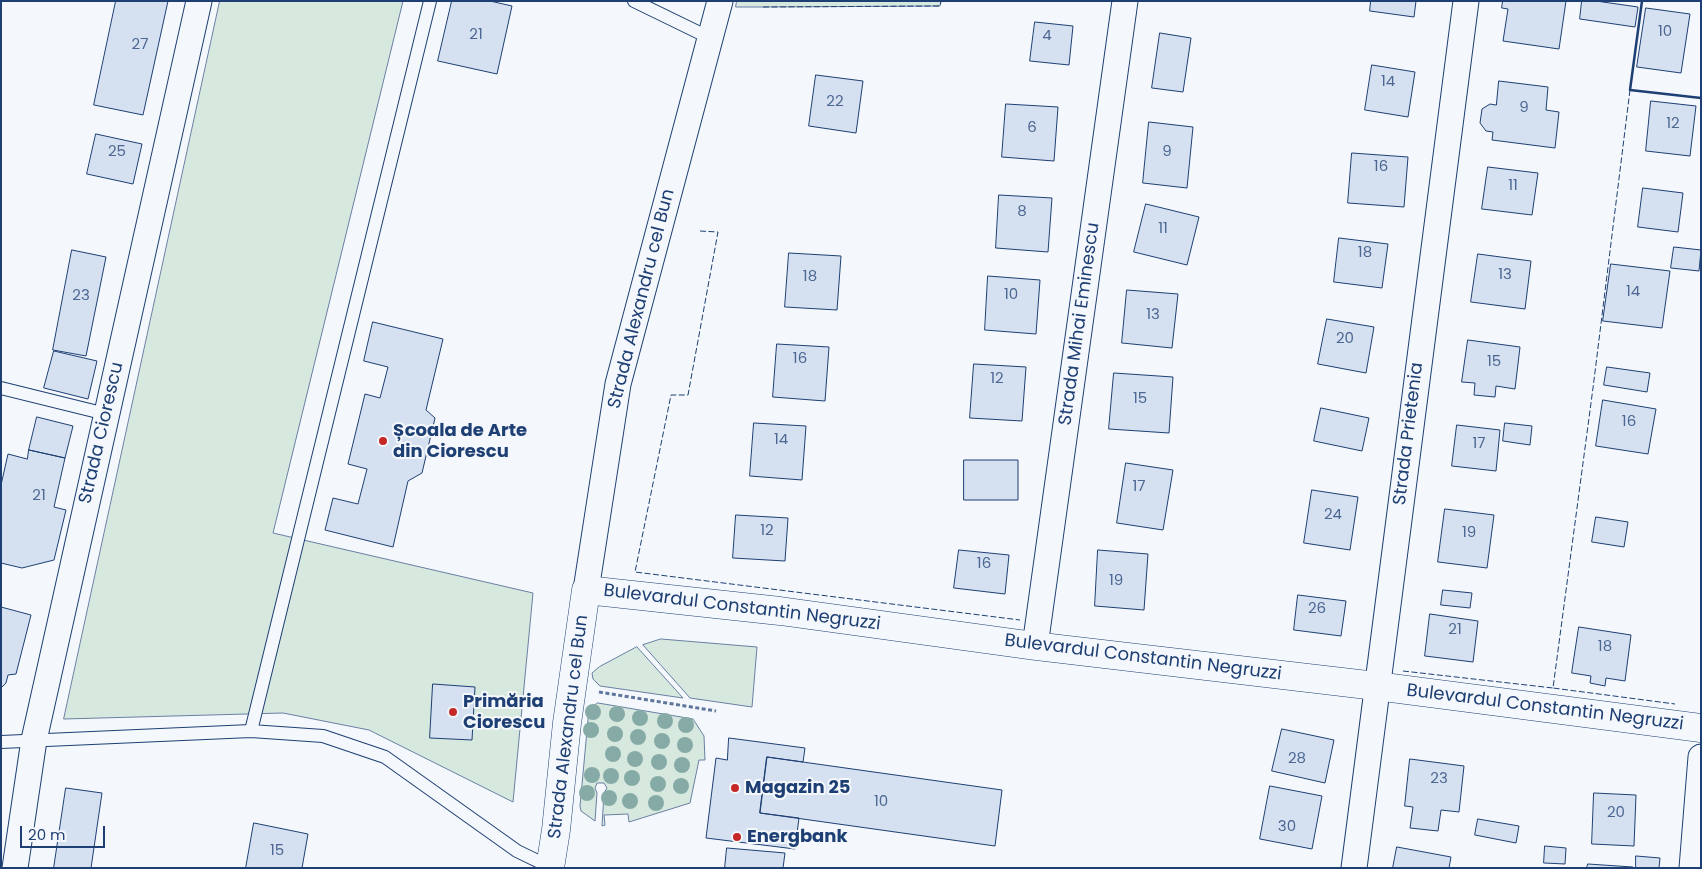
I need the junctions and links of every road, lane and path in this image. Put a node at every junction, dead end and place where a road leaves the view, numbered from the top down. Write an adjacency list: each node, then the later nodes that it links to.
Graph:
1 (199, 1): 9 (street, Strada Ciorescu)
2 (430, 1): 16 (lane)
3 (634, 1): 7 (lane)
4 (720, 1): 7 (street, Strada Alexandru cel Bun)
5 (1125, 1): 11 (street, Strada Mihai Eminescu)
6 (1466, 1): 12 (street, Strada Prietenia)
7 (710, 38): 10 (street, Strada Alexandru cel Bun)
8 (1, 388): 9 (lane)
9 (106, 414): 17 (street, Strada Ciorescu)
10 (586, 590): 11 (street, Bulevardul Constantin Negruzzi); 13 (street, Strada Alexandru cel Bun)
11 (1035, 646): 12 (street, Bulevardul Constantin Negruzzi)
12 (1376, 686): 15 (street, Bulevardul Constantin Negruzzi); 22 (street, Strada Prietenia)
13 (572, 687): 14 (path); 20 (street, Strada Alexandru cel Bun)
14 (716, 711)
15 (1701, 728)
16 (251, 731): 17 (lane); 20 (lane)
17 (34, 740): 18 (lane); 21 (street, Strada Ciorescu)
18 (1, 742)
19 (1701, 757): 23 (street)
20 (550, 867)
21 (16, 868)
22 (1354, 868)
23 (1692, 868)

